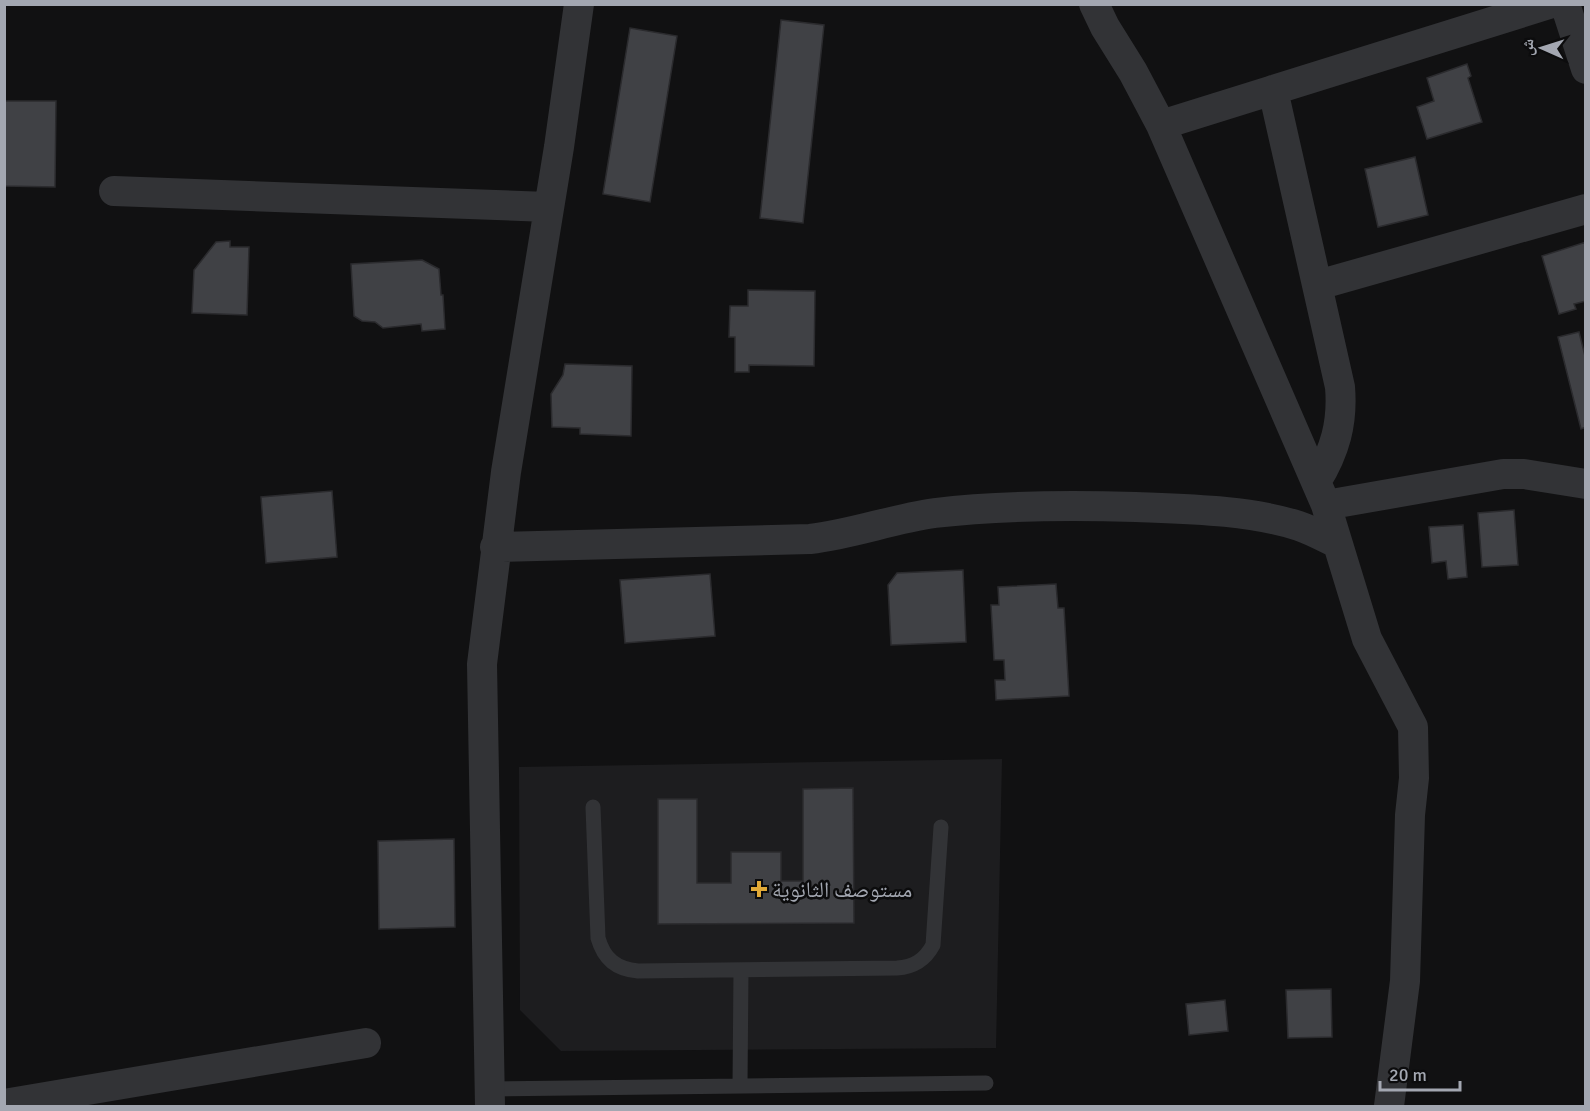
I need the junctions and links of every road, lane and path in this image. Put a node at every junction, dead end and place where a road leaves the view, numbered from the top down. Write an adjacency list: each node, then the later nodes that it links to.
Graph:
1 (579, 4): 9 (street)
2 (1094, 4): 7 (street)
3 (1549, 4): 6 (street)
4 (1565, 4): 5 (street)
5 (1586, 69)
6 (1273, 90): 7 (street); 11 (street)
7 (1161, 125): 13 (street)
8 (114, 191): 9 (street)
9 (548, 207): 15 (street)
10 (1586, 209): 11 (street)
11 (1318, 285): 13 (street)
12 (1586, 484): 13 (street)
13 (1321, 493): 14 (street)
14 (1336, 543): 15 (street); 24 (street)
15 (495, 547): 22 (street)
16 (592, 807): 18 (lane)
17 (941, 827): 18 (lane)
18 (741, 970): 21 (lane)
19 (366, 1043): 23 (street)
20 (986, 1083): 21 (lane)
21 (740, 1086): 22 (lane)
22 (490, 1098)
23 (4, 1104)
24 (1389, 1107)

